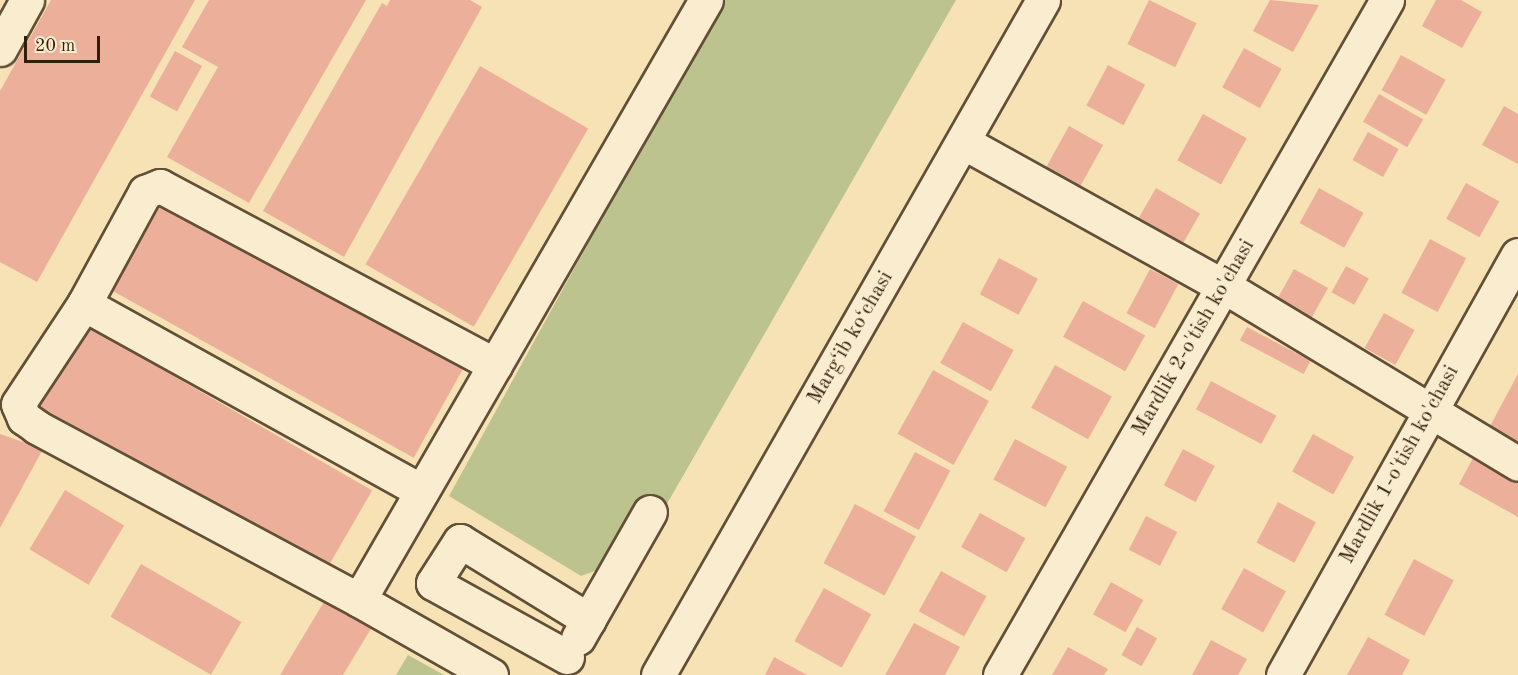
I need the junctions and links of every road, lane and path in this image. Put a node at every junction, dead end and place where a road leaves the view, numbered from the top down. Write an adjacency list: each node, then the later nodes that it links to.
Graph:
1 (27, 0): 5 (street)
2 (706, 0): 10 (street)
3 (1043, 0): 6 (street, Marg‘ib ko‘chasi)
4 (1387, 0): 8 (street, Mardlik 2-o'tish ko'chasi)
5 (0, 49)
6 (963, 142): 8 (street); 19 (street, Marg‘ib ko‘chasi)
7 (1518, 255): 11 (street, Mardlik 1-o'tish ko'chasi)
8 (1225, 287): 11 (street); 20 (street, Mardlik 2-o'tish ko'chasi)
9 (84, 304): 10 (street); 13 (street); 15 (street)
10 (495, 365): 13 (street)
11 (1430, 411): 12 (street); 21 (street, Mardlik 1-o'tish ko'chasi)
12 (1518, 464)
13 (422, 491): 15 (street)
14 (650, 512): 16 (street)
15 (359, 600): 18 (street)
16 (589, 620): 17 (street); 17 (street)
17 (562, 666)
18 (490, 675)
19 (658, 675)
20 (1000, 675)
21 (1283, 675)

